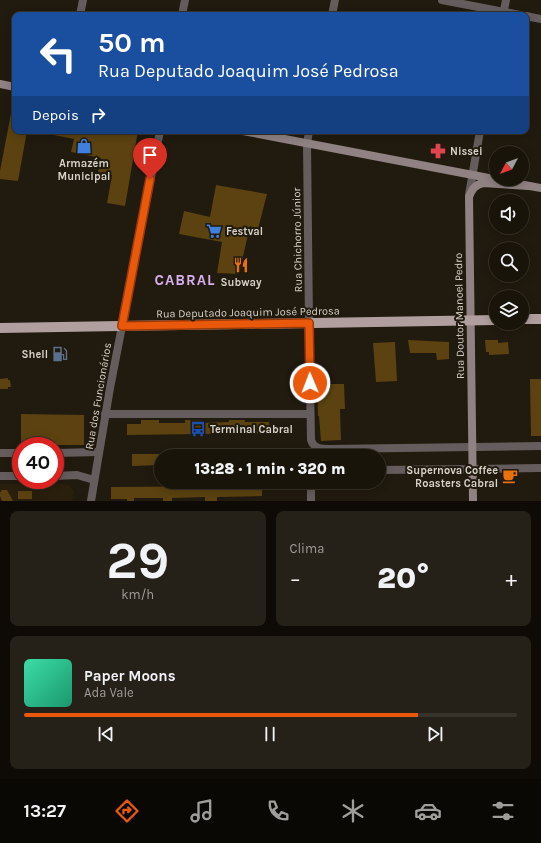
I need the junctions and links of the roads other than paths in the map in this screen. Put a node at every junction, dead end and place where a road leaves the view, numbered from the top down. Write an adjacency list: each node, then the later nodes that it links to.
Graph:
1 (83, 0): 6 (street)
2 (185, 0): 7 (street)
3 (335, 0): 8 (street)
4 (442, 0): 9 (street)
5 (506, 0): 10 (street)
6 (81, 12)
7 (183, 12)
8 (333, 12)
9 (494, 12)
10 (503, 12)
11 (529, 17): 12 (street)
12 (541, 19)
13 (0, 84): 14 (main road)
14 (12, 86)
15 (159, 134): 31 (street, Rua dos Funcionários)
16 (258, 134): 19 (main road)
17 (309, 134): 19 (street, Rua Chichorro Júnior)
18 (479, 134): 20 (street, Rua Doutor Manoel Pedro)
19 (307, 144): 20 (main road); 30 (street, Rua Chichorro Júnior)
20 (472, 175): 21 (main road); 25 (street, Rua Doutor Manoel Pedro)
21 (489, 178)
22 (489, 183): 25 (main road)
23 (529, 186): 24 (main road)
24 (541, 188)
25 (469, 196): 29 (main road, Rua Doutor Manoel Pedro)
26 (529, 319): 27 (main road)
27 (541, 319)
28 (489, 320): 29 (main road, Rua Deputado Joaquim José Pedrosa)
29 (471, 321): 30 (main road, Rua Deputado Joaquim José Pedrosa); 36 (main road, Rua Doutor Manoel Pedro)
30 (309, 323): 31 (main road, Rua Deputado Joaquim José Pedrosa); 34 (street, Rua Chichorro Júnior)
31 (122, 326): 32 (main road, Rua Deputado Joaquim José Pedrosa); 33 (street, Rua dos Funcionários)
32 (0, 328)
33 (105, 414): 34 (street); 37 (street, Rua dos Funcionários)
34 (310, 414): 36 (street, Rua Chichorro Júnior)
35 (541, 446): 36 (street)
36 (472, 447): 42 (main road, Rua Doutor Manoel Pedro)
37 (99, 452): 40 (street); 47 (street, Rua dos Funcionários)
38 (0, 453): 39 (street)
39 (12, 453)
40 (64, 453)
41 (541, 468): 42 (street)
42 (473, 469): 43 (street); 51 (main road, Rua Doutor Manoel Pedro)
43 (386, 470)
44 (0, 476): 45 (street)
45 (12, 476)
46 (64, 476): 47 (street)
47 (94, 480): 49 (street, Rua dos Funcionários)
48 (311, 489): 50 (street)
49 (90, 501)
50 (311, 501)
51 (473, 501)

